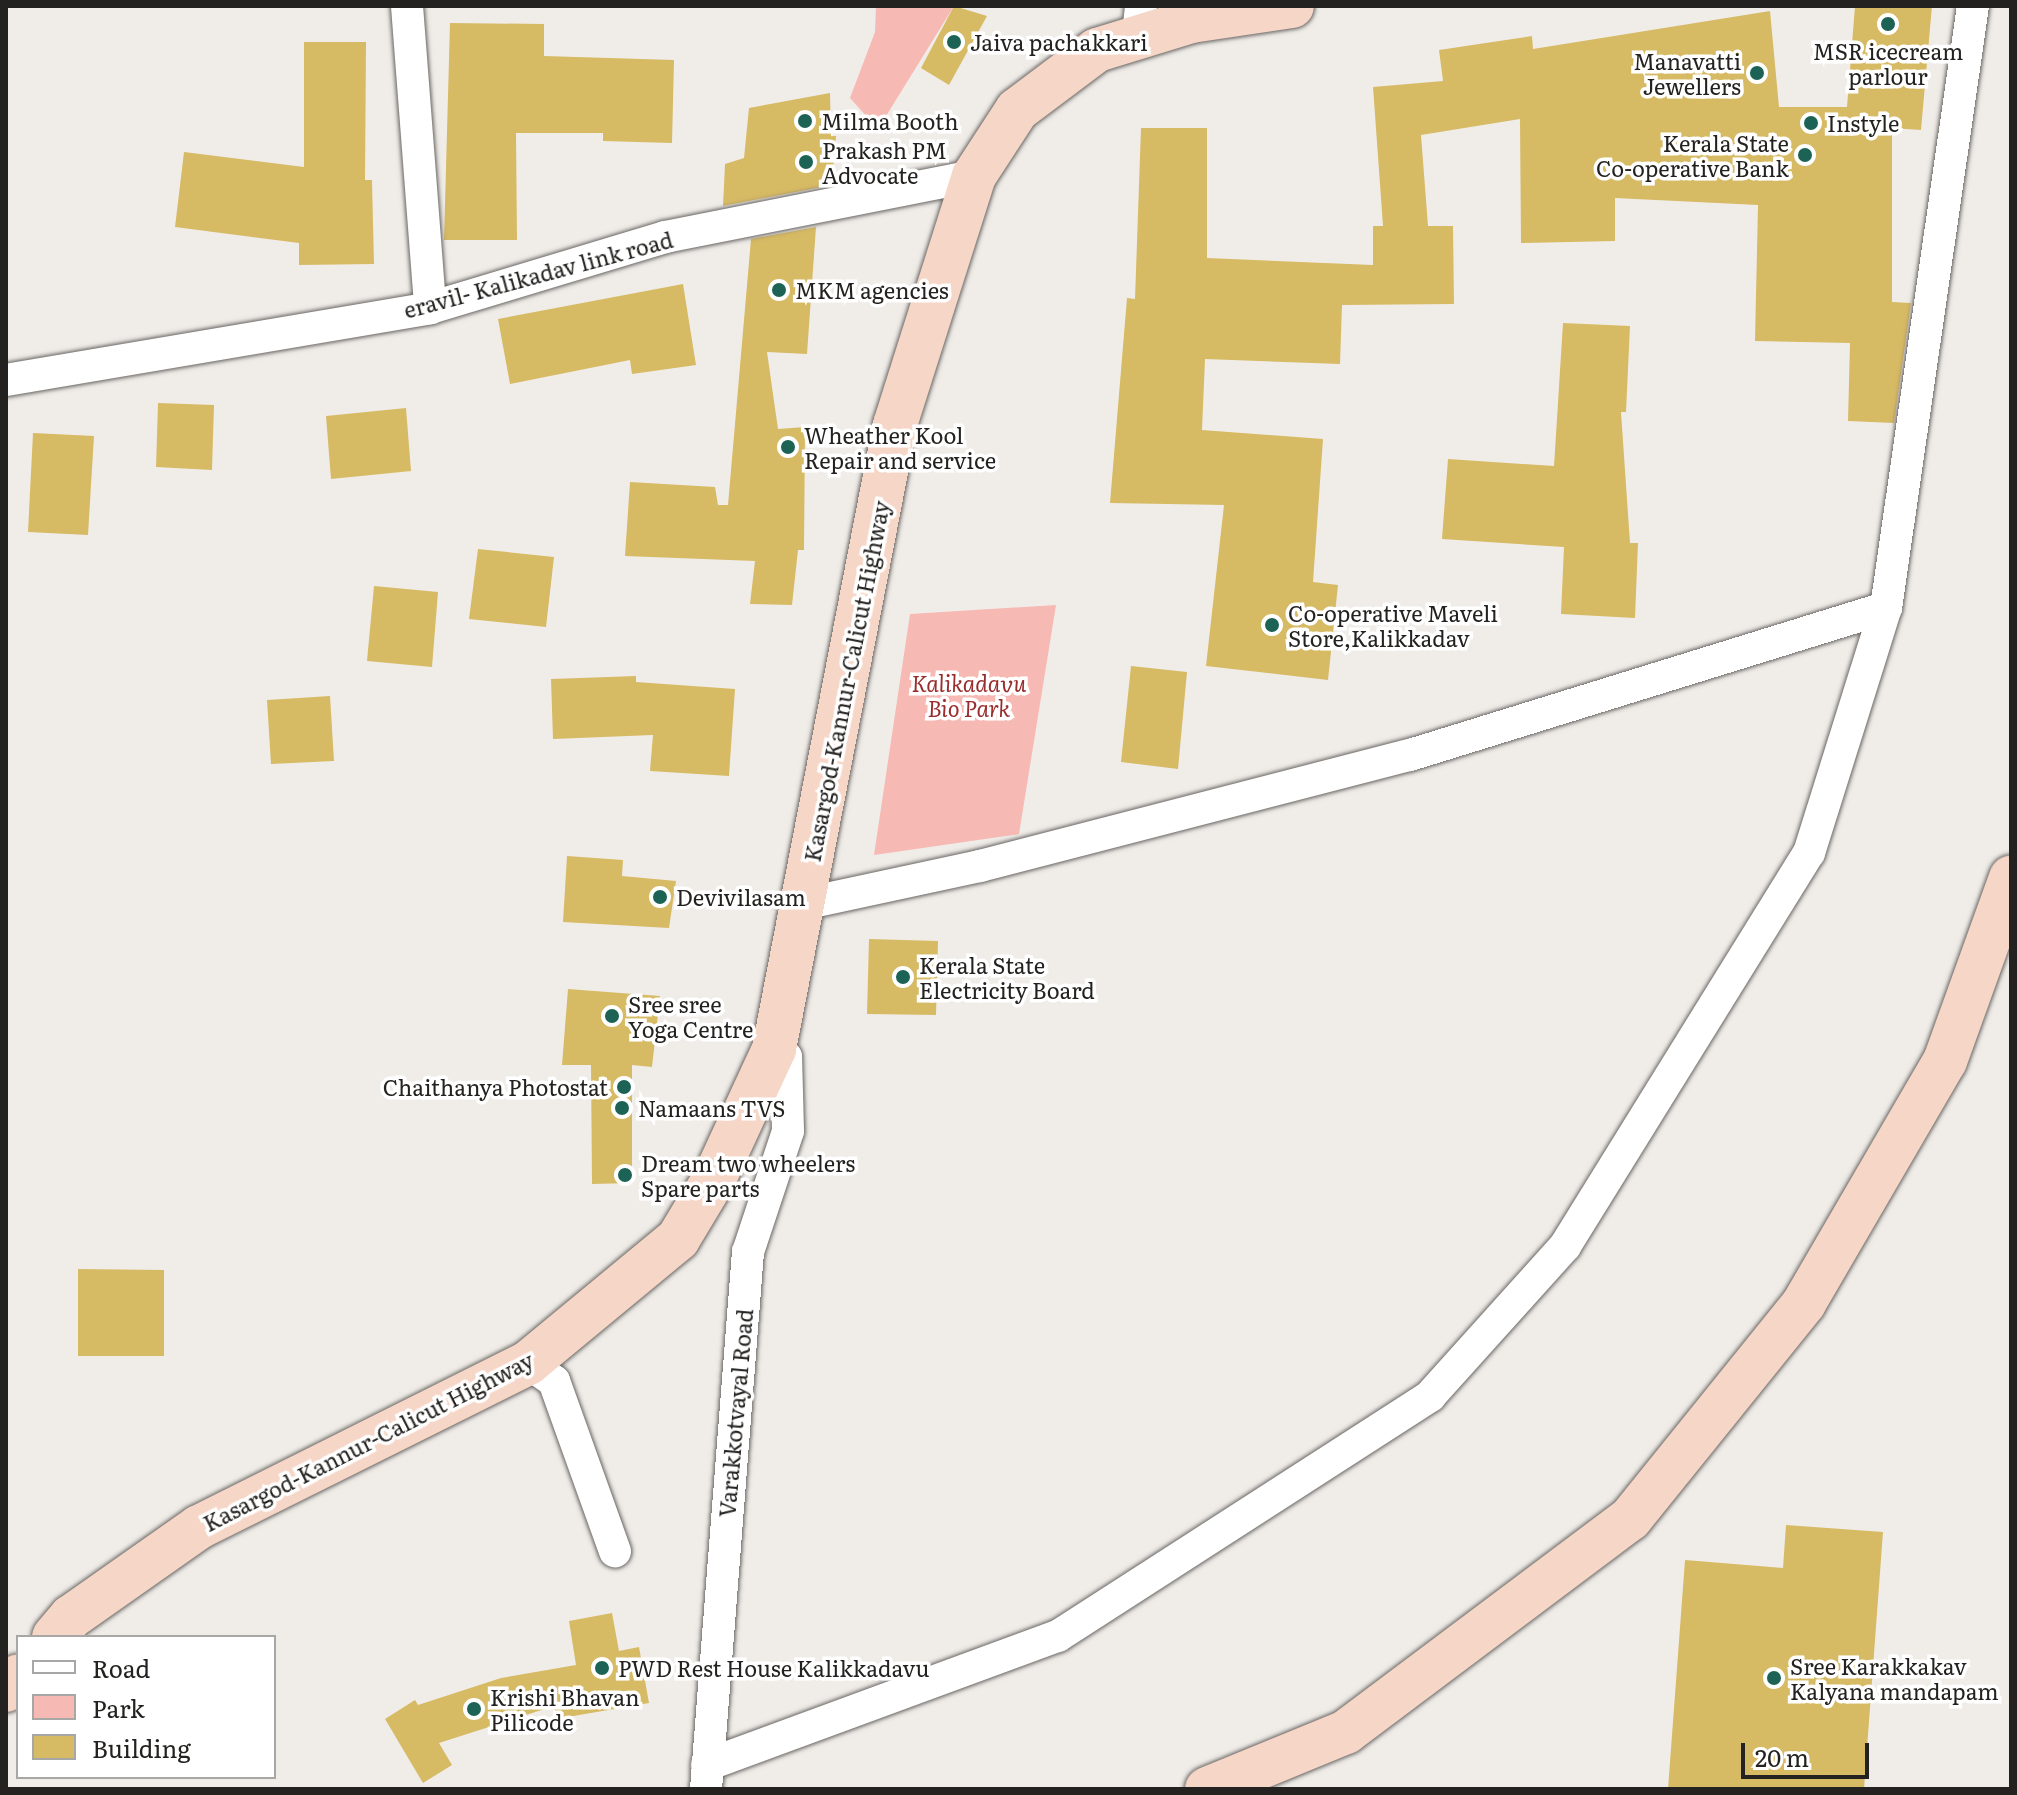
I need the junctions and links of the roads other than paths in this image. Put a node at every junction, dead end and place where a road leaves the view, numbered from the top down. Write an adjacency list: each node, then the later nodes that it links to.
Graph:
1 (407, 6): 6 (street)
2 (1292, 6): 4 (highway, Kasargod-Kannur-Calicut Highway)
3 (1973, 6): 8 (street)
4 (1140, 20): 5 (highway, Kasargod-Kannur-Calicut Highway)
5 (974, 176): 6 (street, eravil- Kalikadav link road); 10 (highway, Kasargod-Kannur-Calicut Highway)
6 (430, 308): 7 (street, eravil- Kalikadav link road)
7 (6, 380)
8 (1886, 608): 10 (street); 16 (street)
9 (2011, 878): 11 (highway)
10 (803, 904): 12 (highway, Kasargod-Kannur-Calicut Highway)
11 (2003, 930): 17 (highway)
12 (774, 1049): 13 (highway, Kasargod-Kannur-Calicut Highway); 16 (street, Varakkotvayal Road)
13 (528, 1363): 14 (street); 15 (highway, Kasargod-Kannur-Calicut Highway)
14 (615, 1551)
15 (56, 1635)
16 (707, 1777)
17 (1207, 1789)

